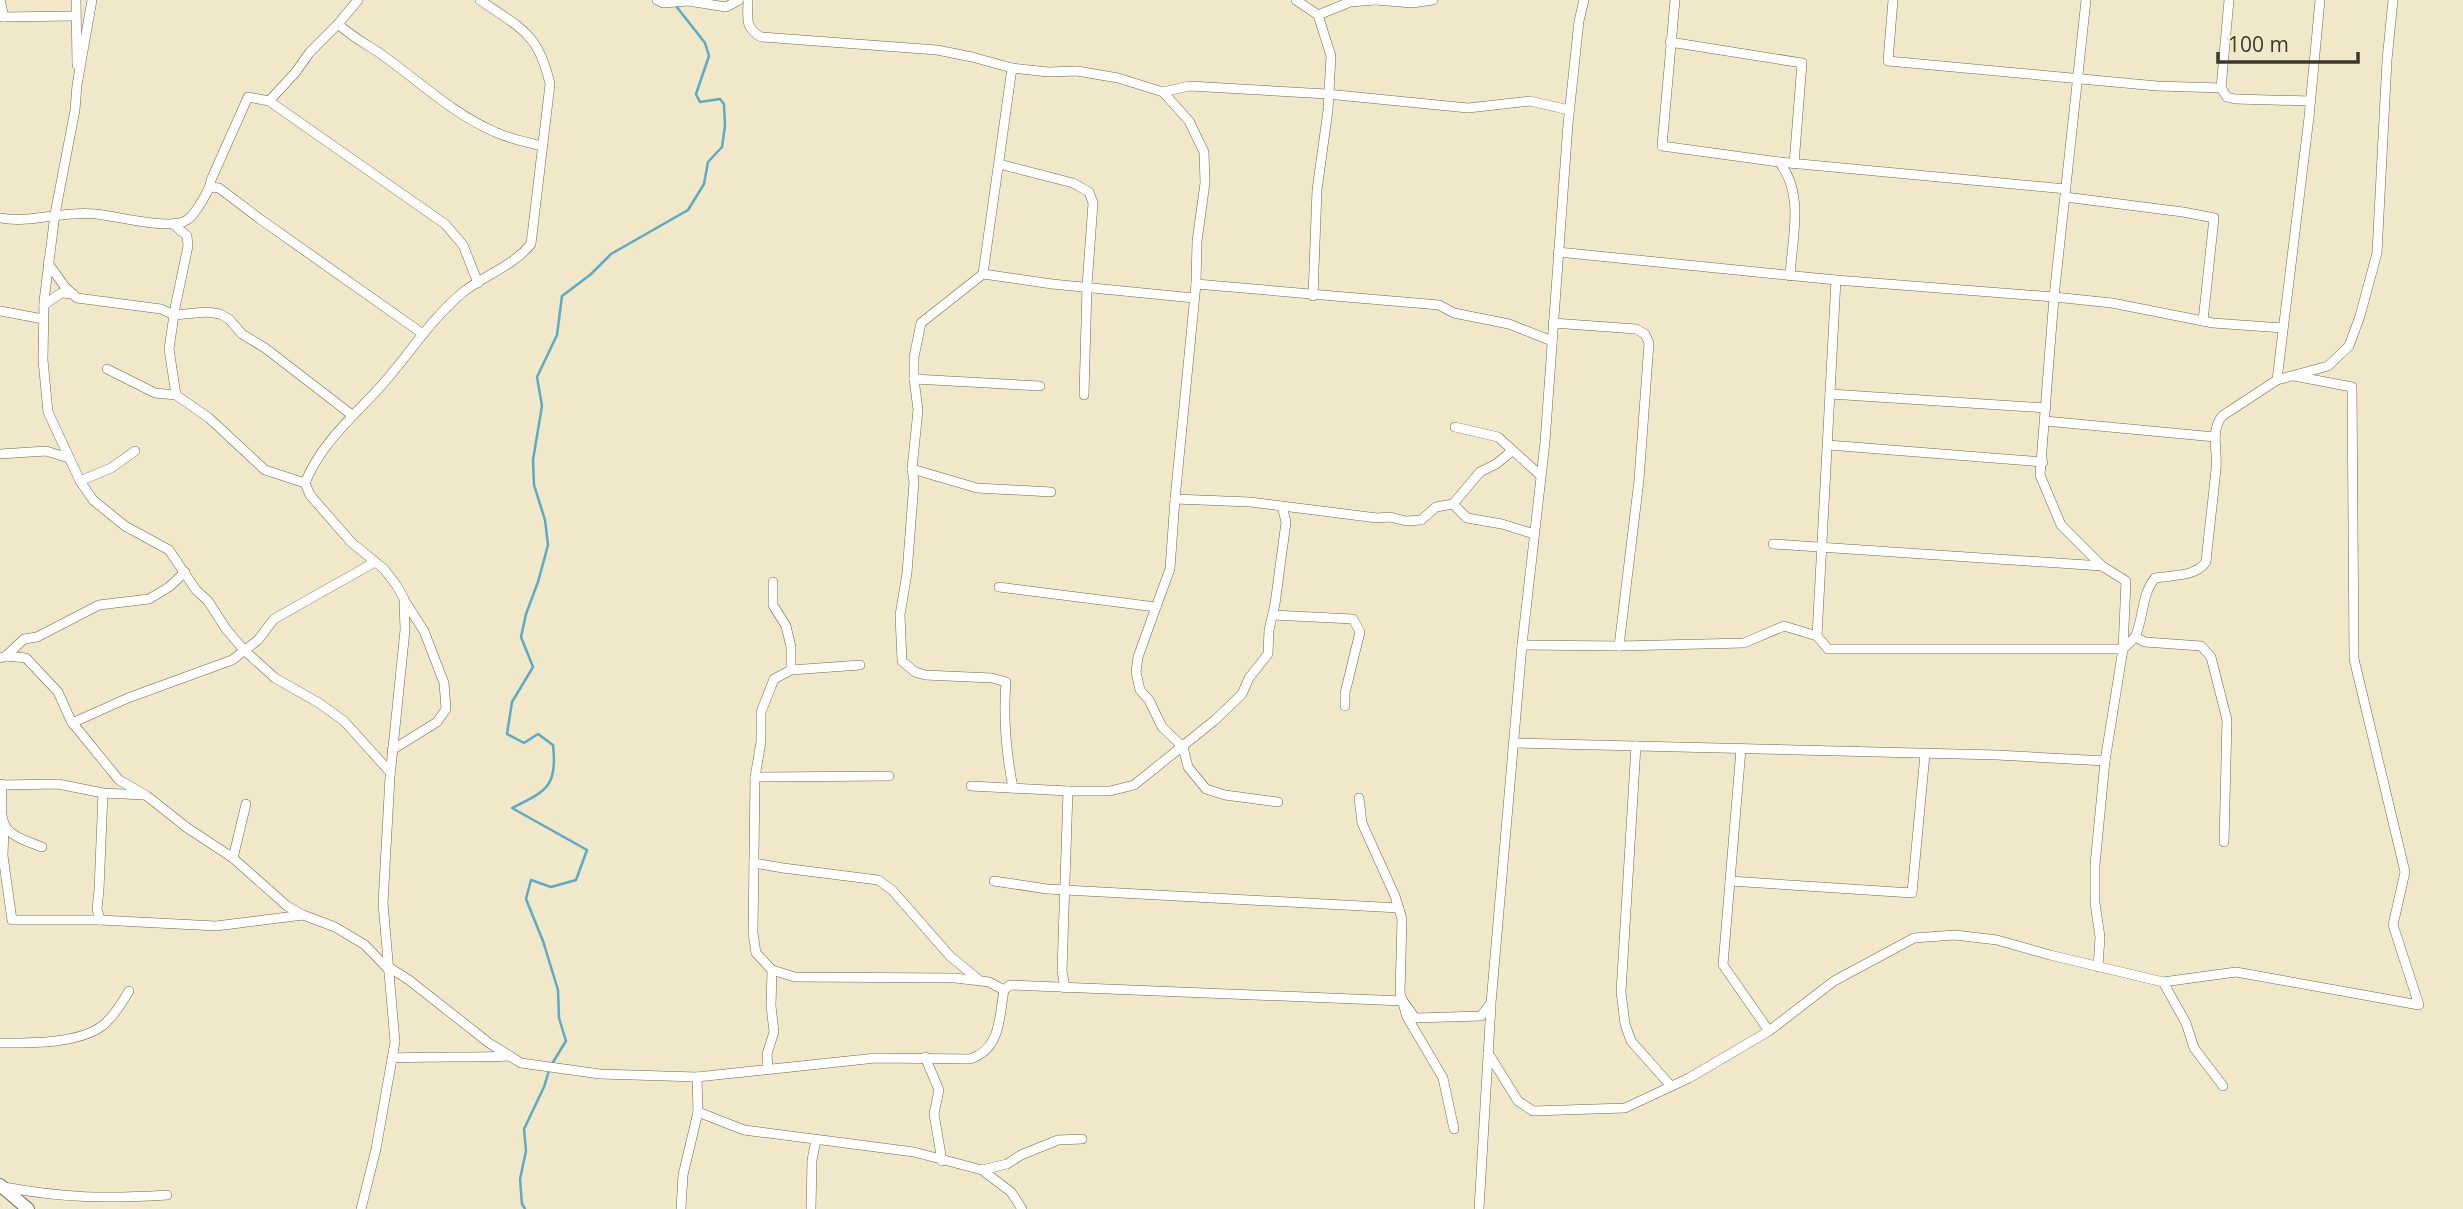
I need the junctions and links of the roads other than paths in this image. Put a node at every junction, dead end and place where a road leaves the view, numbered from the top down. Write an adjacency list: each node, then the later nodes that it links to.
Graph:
1 (0, 0): 21 (street)
2 (76, 0): 20 (street)
3 (92, 0): 26 (street)
4 (358, 0): 22 (street)
5 (480, 0): 33 (street)
6 (657, 0): 7 (street)
7 (740, 0)
8 (748, 0): 24 (street)
9 (1296, 0): 19 (street)
10 (1376, 0): 11 (street); 19 (street)
11 (1433, 0)
12 (1584, 0): 32 (street)
13 (1675, 0): 23 (street)
14 (1893, 0): 25 (street)
15 (2086, 0): 25 (street)
16 (2229, 0): 27 (street)
17 (2320, 0): 31 (street)
18 (2393, 0): 64 (street)
19 (1318, 15): 29 (street)
20 (75, 16): 21 (street); 26 (street)
21 (2, 17)
22 (338, 24): 30 (street); 33 (street)
23 (1670, 42): 34 (street); 36 (street)
24 (1012, 68): 28 (street); 35 (street)
25 (2078, 78): 27 (street); 38 (street)
26 (77, 85): 39 (street)
27 (2221, 88): 31 (street)
28 (1163, 92): 29 (street); 48 (street)
29 (1327, 94): 32 (street); 51 (street)
30 (270, 101): 37 (street); 47 (street)
31 (2310, 101): 60 (street)
32 (1569, 110): 42 (street)
33 (542, 146): 47 (street)
34 (1779, 162): 36 (street); 45 (street)
35 (999, 164): 44 (street); 49 (street)
36 (1794, 164): 38 (street)
37 (211, 187): 41 (street); 61 (street)
38 (2065, 193): 52 (street); 58 (street)
39 (55, 214): 40 (street); 41 (street); 43 (street)
40 (0, 218)
41 (173, 224): 56 (street)
42 (1559, 252): 45 (street); 59 (street)
43 (48, 263): 50 (street); 54 (street)
44 (983, 274): 49 (street); 65 (street)
45 (1790, 276): 46 (street)
46 (1836, 281): 52 (street); 68 (street)
47 (478, 283): 61 (street)
48 (1196, 285): 51 (street); 53 (street)
49 (1087, 286): 53 (street); 70 (street)
50 (72, 294): 54 (street); 56 (street)
51 (1313, 296): 62 (street)
52 (2054, 297): 58 (street); 71 (street)
53 (1194, 298): 87 (street)
54 (44, 305): 57 (street)
55 (0, 311): 57 (street)
56 (174, 315): 69 (street); 72 (street)
57 (43, 319): 80 (street)
58 (2203, 320): 60 (street)
59 (1553, 323): 62 (street); 104 (street)
60 (2283, 328): 66 (street)
61 (422, 334): 72 (street)
62 (1552, 341): 83 (street)
63 (107, 369): 69 (street)
64 (2294, 376): 66 (street); 146 (street)
65 (914, 379): 67 (street); 82 (street)
66 (2277, 380): 75 (street)
67 (1040, 386)
68 (1830, 394): 71 (street); 76 (street)
69 (176, 395): 85 (street)
70 (1084, 395)
71 (2046, 408): 73 (street)
72 (352, 415): 85 (street)
73 (2045, 421): 75 (street); 81 (street)
74 (1455, 426): 78 (street)
75 (2215, 437): 102 (street)
76 (1828, 444): 81 (street); 92 (street)
77 (135, 451): 84 (street)
78 (1512, 451): 83 (street); 88 (street)
79 (0, 454): 80 (street)
80 (69, 458): 84 (street)
81 (2043, 462): 94 (street)
82 (912, 469): 86 (street); 124 (street)
83 (1540, 475): 90 (street)
84 (80, 481): 95 (street)
85 (305, 483): 93 (street)
86 (1051, 492)
87 (1175, 499): 89 (street); 99 (street)
88 (1453, 504): 89 (street); 90 (street)
89 (1282, 506): 100 (street)
90 (1534, 534): 103 (street)
91 (1773, 544): 92 (street)
92 (1823, 547): 94 (street); 101 (street)
93 (375, 562): 98 (street); 106 (street)
94 (2102, 566): 105 (street)
95 (185, 572): 106 (street); 107 (street)
96 (773, 582): 109 (street)
97 (999, 587): 99 (street)
98 (404, 599): 116 (street); 116 (street)
99 (1156, 607): 114 (street)
100 (1273, 615): 110 (street); 114 (street)
101 (1817, 636): 104 (street); 105 (street)
102 (2135, 638): 105 (street); 132 (street)
103 (1522, 645): 104 (street); 112 (street)
104 (1619, 646)
105 (2123, 649): 118 (street)
106 (245, 651): 111 (street); 119 (street)
107 (3, 657): 111 (street)
108 (860, 665): 109 (street)
109 (791, 670): 121 (street)
110 (1345, 706)
111 (72, 723): 127 (street)
112 (1513, 743): 113 (street); 151 (street)
113 (1636, 746): 115 (street); 160 (street)
114 (1183, 747): 125 (street); 129 (street)
115 (1741, 749): 117 (street); 137 (street)
116 (392, 750): 119 (street)
117 (1925, 754): 118 (street); 137 (street)
118 (2105, 761): 142 (street)
119 (390, 772): 143 (street)
120 (888, 776): 121 (street)
121 (755, 777): 135 (street)
122 (1, 785): 126 (street); 131 (street)
123 (971, 786): 124 (street)
124 (1013, 788): 125 (street)
125 (1068, 791): 138 (street)
126 (103, 793): 127 (street); 141 (street)
127 (147, 796): 134 (street)
128 (1359, 798): 139 (street)
129 (1278, 802)
130 (246, 804): 134 (street)
131 (4, 827): 133 (street); 141 (street)
132 (2224, 842)
133 (42, 847)
134 (233, 858): 140 (street)
135 (754, 863): 144 (street); 145 (street)
136 (994, 881): 138 (street)
137 (1730, 881): 152 (street)
138 (1063, 889): 139 (street); 147 (street)
139 (1399, 908): 150 (street)
140 (303, 915): 141 (street); 143 (street)
141 (100, 920)
142 (2098, 967): 146 (street); 152 (street)
143 (390, 970): 155 (street); 156 (street)
144 (772, 970): 145 (street); 158 (street)
145 (979, 981): 148 (street)
146 (2163, 982): 161 (street)
147 (1065, 988): 148 (street); 150 (street)
148 (1004, 990): 157 (street)
149 (129, 991): 153 (street)
150 (1402, 1001): 151 (street); 163 (street)
151 (1491, 1003): 154 (street)
152 (1769, 1031): 160 (street)
153 (0, 1043)
154 (1488, 1053): 160 (street); 175 (street)
155 (510, 1056): 156 (street); 159 (street)
156 (393, 1058): 171 (street)
157 (925, 1058): 158 (street); 166 (street)
158 (768, 1069): 159 (street)
159 (697, 1077): 162 (street)
160 (1671, 1086)
161 (2223, 1086)
162 (698, 1112): 165 (street); 172 (street)
163 (1454, 1129)
164 (1082, 1139): 167 (street)
165 (816, 1140): 166 (street); 173 (street)
166 (942, 1161): 167 (street)
167 (982, 1170): 174 (street)
168 (1, 1186): 169 (street); 170 (main road)
169 (166, 1195)
170 (28, 1209)
171 (361, 1209)
172 (681, 1209)
173 (811, 1209)
174 (1022, 1209)
175 (1479, 1209)

